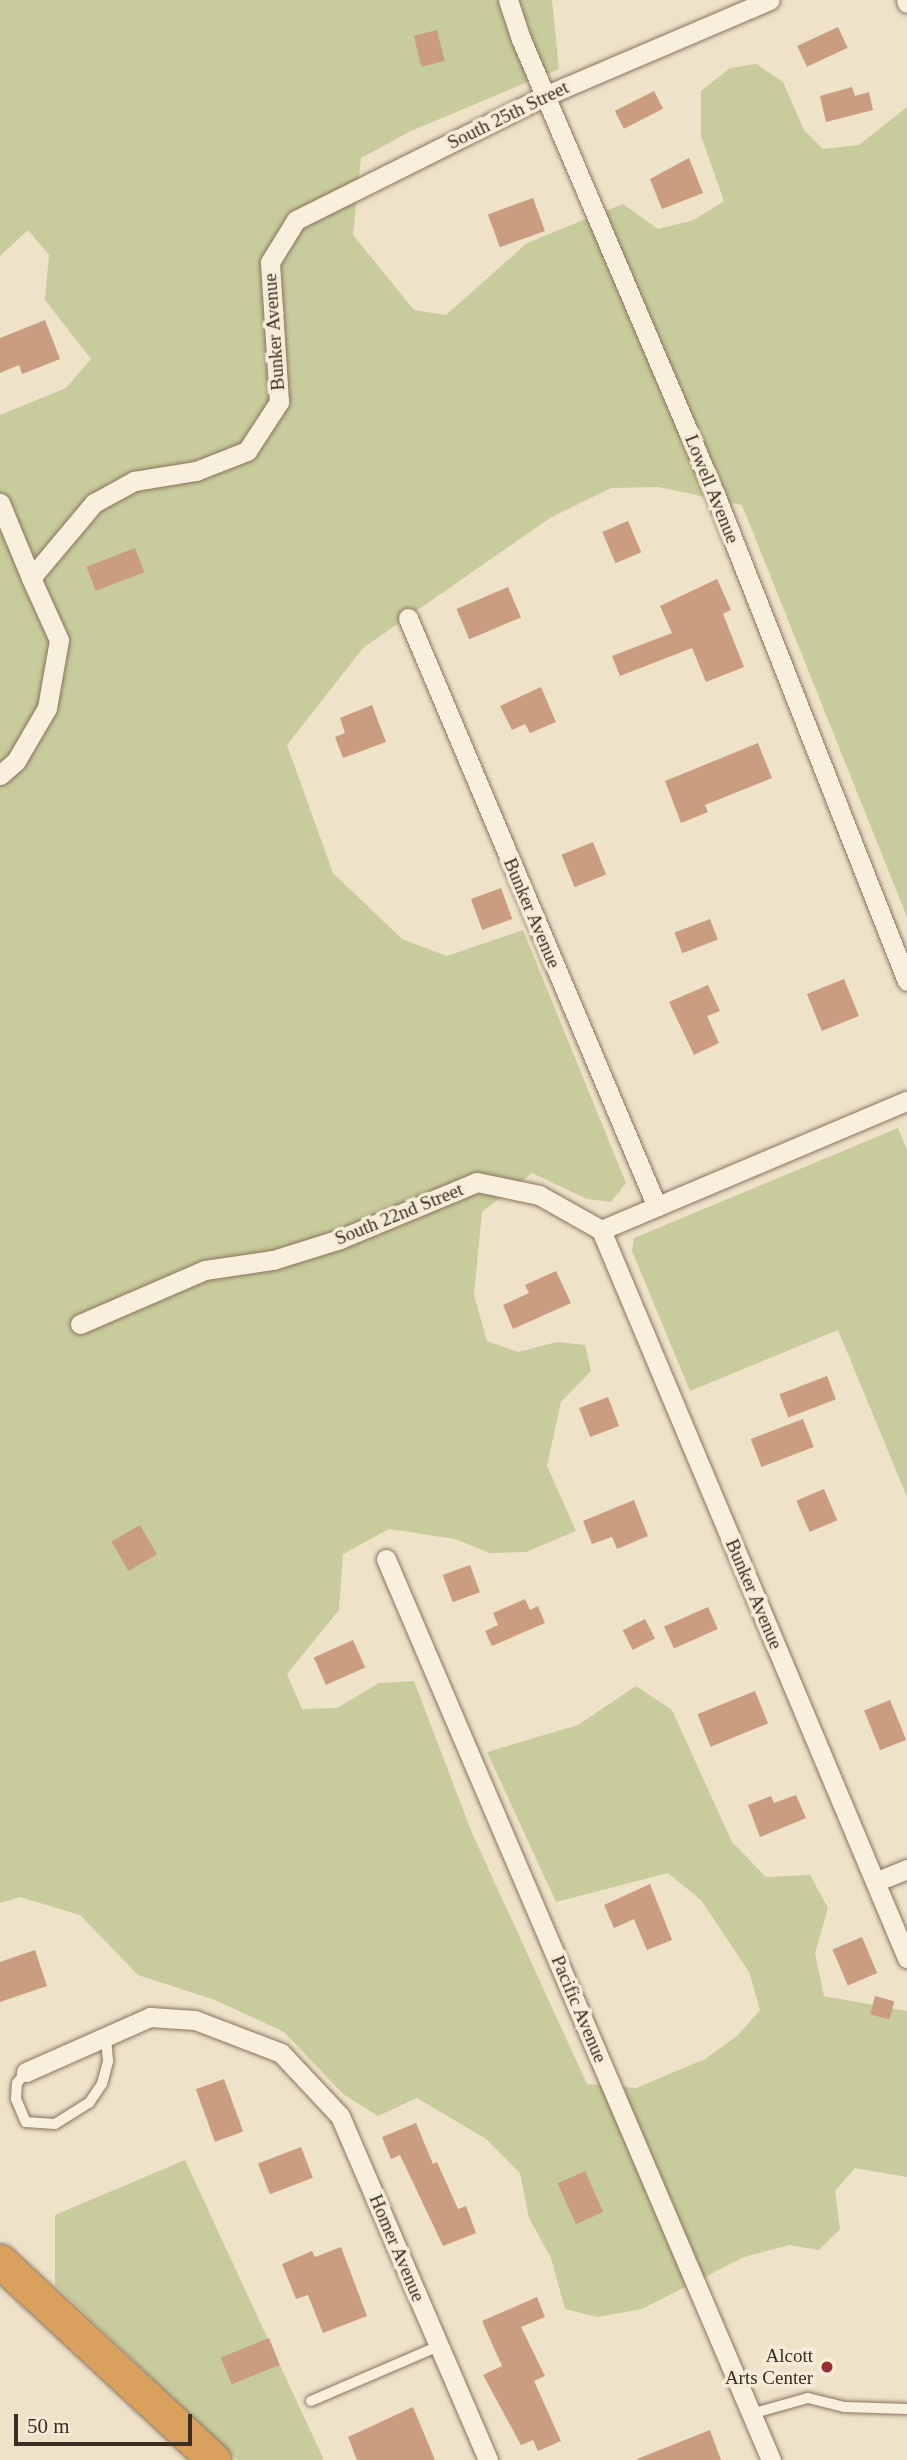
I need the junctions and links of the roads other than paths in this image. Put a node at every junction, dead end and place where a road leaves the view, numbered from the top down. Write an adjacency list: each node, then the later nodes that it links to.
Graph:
1 (508, 0): 3 (street, Lowell Avenue)
2 (770, 0): 3 (street, South 25th Street)
3 (547, 95): 4 (street, South 25th Street); 9 (street, Lowell Avenue)
4 (270, 262): 6 (street, Bunker Avenue)
5 (0, 503): 6 (street)
6 (32, 578): 8 (street)
7 (408, 618): 11 (street, Bunker Avenue)
8 (0, 775)
9 (907, 981)
10 (907, 1101): 11 (street)
11 (657, 1207): 12 (street)
12 (601, 1230): 13 (street, South 22nd Street); 16 (street, Bunker Avenue)
13 (80, 1324)
14 (386, 1559): 24 (street, Pacific Avenue)
15 (907, 1869): 16 (street)
16 (876, 1882): 17 (street, Bunker Avenue)
17 (907, 1958)
18 (106, 2037): 19 (street); 19 (lane); 21 (street, Homer Avenue)
19 (26, 2072)
20 (0, 2261): 25 (highway)
21 (439, 2346): 22 (lane); 26 (street, Homer Avenue)
22 (311, 2400)
23 (907, 2409): 24 (lane)
24 (751, 2414): 27 (street, Pacific Avenue)
25 (214, 2460)
26 (488, 2460)
27 (771, 2460)

